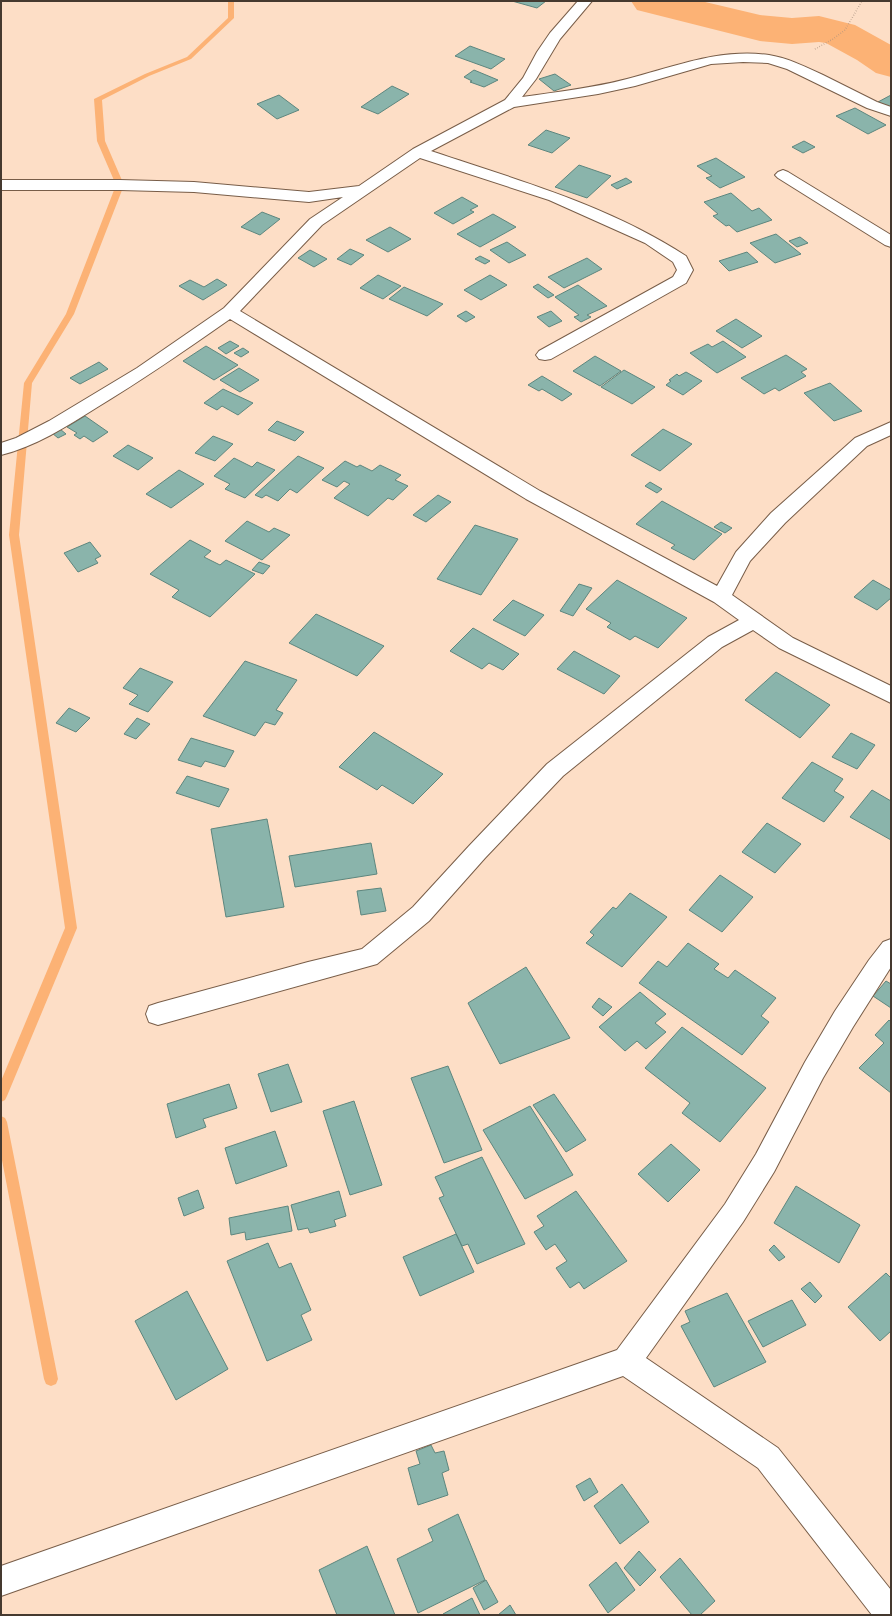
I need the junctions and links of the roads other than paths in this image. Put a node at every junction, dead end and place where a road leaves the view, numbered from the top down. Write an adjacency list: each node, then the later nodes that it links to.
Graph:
1 (585, 1): 2 (street)
2 (510, 103): 3 (street); 4 (street)
3 (891, 112)
4 (418, 152): 7 (street); 12 (street)
5 (783, 175): 10 (street)
6 (1, 185): 8 (street)
7 (362, 189): 8 (street); 9 (street)
8 (270, 194): 9 (street)
9 (316, 222): 11 (street)
10 (891, 242)
11 (230, 312): 14 (street); 15 (street)
12 (545, 355)
13 (891, 428): 15 (street)
14 (1, 449)
15 (721, 597): 16 (street)
16 (753, 621): 17 (street); 19 (street)
17 (891, 695)
18 (891, 949): 20 (street)
19 (158, 1014)
20 (626, 1361): 21 (street); 22 (street)
21 (1, 1581)
22 (891, 1615)

